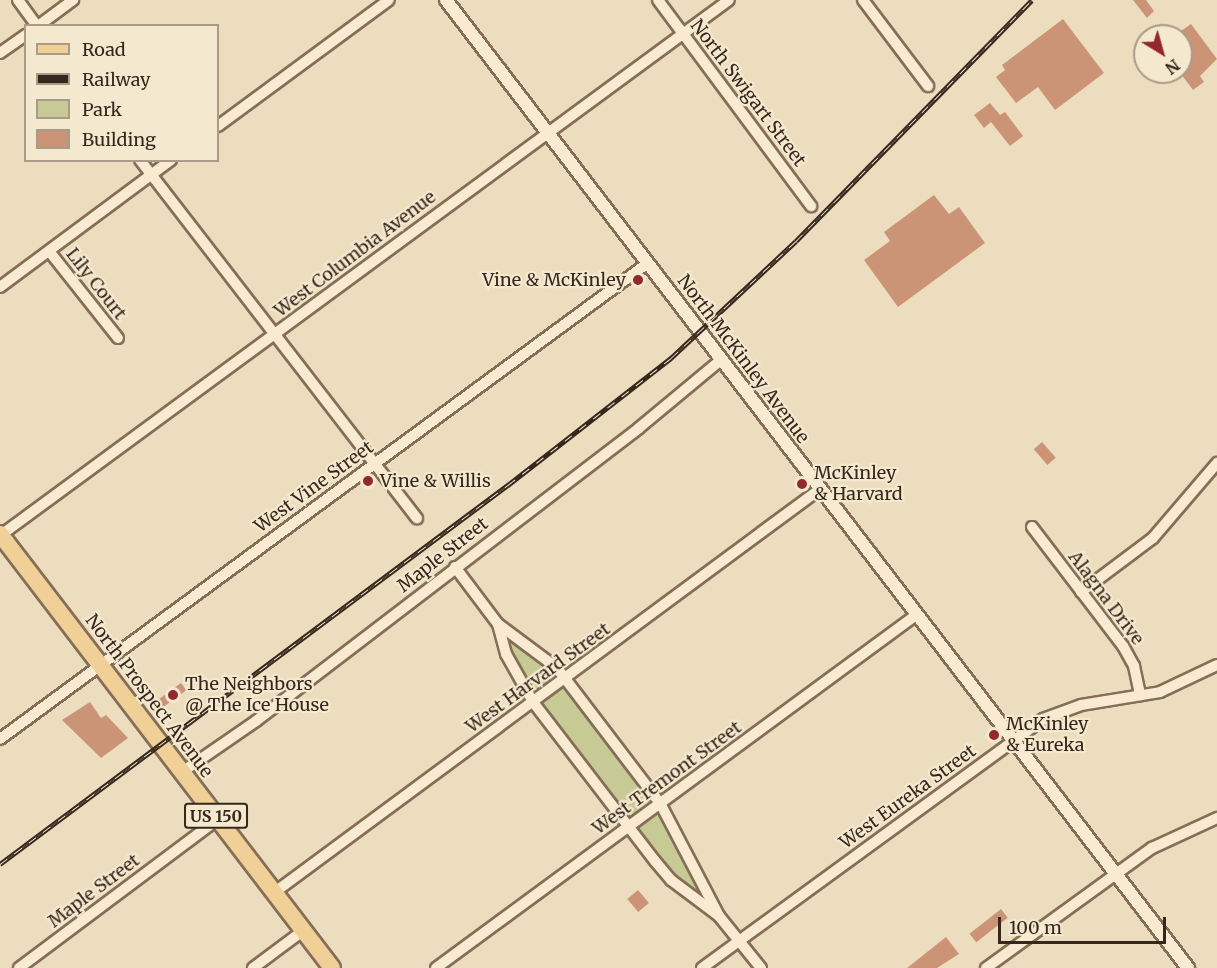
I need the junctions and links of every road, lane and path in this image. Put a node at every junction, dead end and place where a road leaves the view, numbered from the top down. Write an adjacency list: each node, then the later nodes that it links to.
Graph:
1 (18, 0): 8 (street)
2 (73, 0): 9 (street)
3 (389, 0): 14 (street)
4 (446, 0): 15 (street, North McKinley Avenue)
5 (658, 0): 10 (street, North Swigart Street)
6 (729, 0): 10 (street, West Columbia Avenue)
7 (863, 0): 13 (street)
8 (36, 24)
9 (41, 24)
10 (684, 33): 15 (street, West Columbia Avenue); 19 (street, North Swigart Street)
11 (24, 36): 12 (street)
12 (0, 53)
13 (928, 86)
14 (219, 125)
15 (546, 133): 21 (street, North McKinley Avenue); 23 (street, West Columbia Avenue)
16 (142, 162): 18 (street)
17 (168, 162): 18 (street)
18 (152, 175): 20 (street); 23 (street)
19 (811, 206)
20 (49, 251): 22 (street); 24 (street, Lily Court)
21 (648, 263): 25 (street, North McKinley Avenue); 27 (street, West Vine Street)
22 (0, 287)
23 (274, 334): 27 (street); 31 (street, West Columbia Avenue)
24 (118, 338)
25 (721, 360): 28 (street, North McKinley Avenue); 32 (street, Maple Street)
26 (1217, 463): 33 (street)
27 (374, 464): 29 (street); 36 (street, West Vine Street)
28 (820, 489): 34 (street, North McKinley Avenue); 38 (street, West Harvard Street)
29 (417, 519)
30 (1032, 527): 33 (street, Alagna Drive)
31 (1, 534): 36 (main road, North Prospect Avenue / US 150)
32 (455, 567): 35 (street); 43 (street, Maple Street)
33 (1081, 592): 39 (street, Alagna Drive)
34 (916, 615): 42 (street, North McKinley Avenue); 44 (street, West Tremont Street)
35 (498, 624): 38 (street); 40 (street)
36 (100, 665): 41 (street, West Vine Street); 43 (main road, North Prospect Avenue / US 150)
37 (1217, 665): 39 (street, West Eureka Street)
38 (565, 679): 40 (street, West Harvard Street); 44 (street)
39 (1140, 695): 42 (street, West Eureka Street)
40 (532, 702): 47 (street); 49 (street, West Harvard Street)
41 (0, 739)
42 (1013, 741): 48 (street, North McKinley Avenue); 52 (street, West Eureka Street)
43 (182, 772): 46 (main road, North Prospect Avenue / US 150)
44 (660, 804): 47 (street, West Tremont Street); 50 (street)
45 (1217, 818): 48 (street)
46 (218, 819): 49 (main road, North Prospect Avenue / US 150); 53 (street, Maple Street)
47 (628, 827): 50 (street); 56 (street, West Tremont Street)
48 (1117, 874): 59 (street); 60 (street, North McKinley Avenue)
49 (275, 892): 51 (main road, North Prospect Avenue / US 150)
50 (719, 916): 52 (street)
51 (304, 930): 54 (street); 55 (main road, North Prospect Avenue / US 150)
52 (740, 940): 57 (street, West Eureka Street); 58 (street)
53 (19, 968)
54 (253, 968)
55 (333, 968)
56 (436, 968)
57 (702, 968)
58 (761, 968)
59 (986, 968)
60 (1188, 968)

